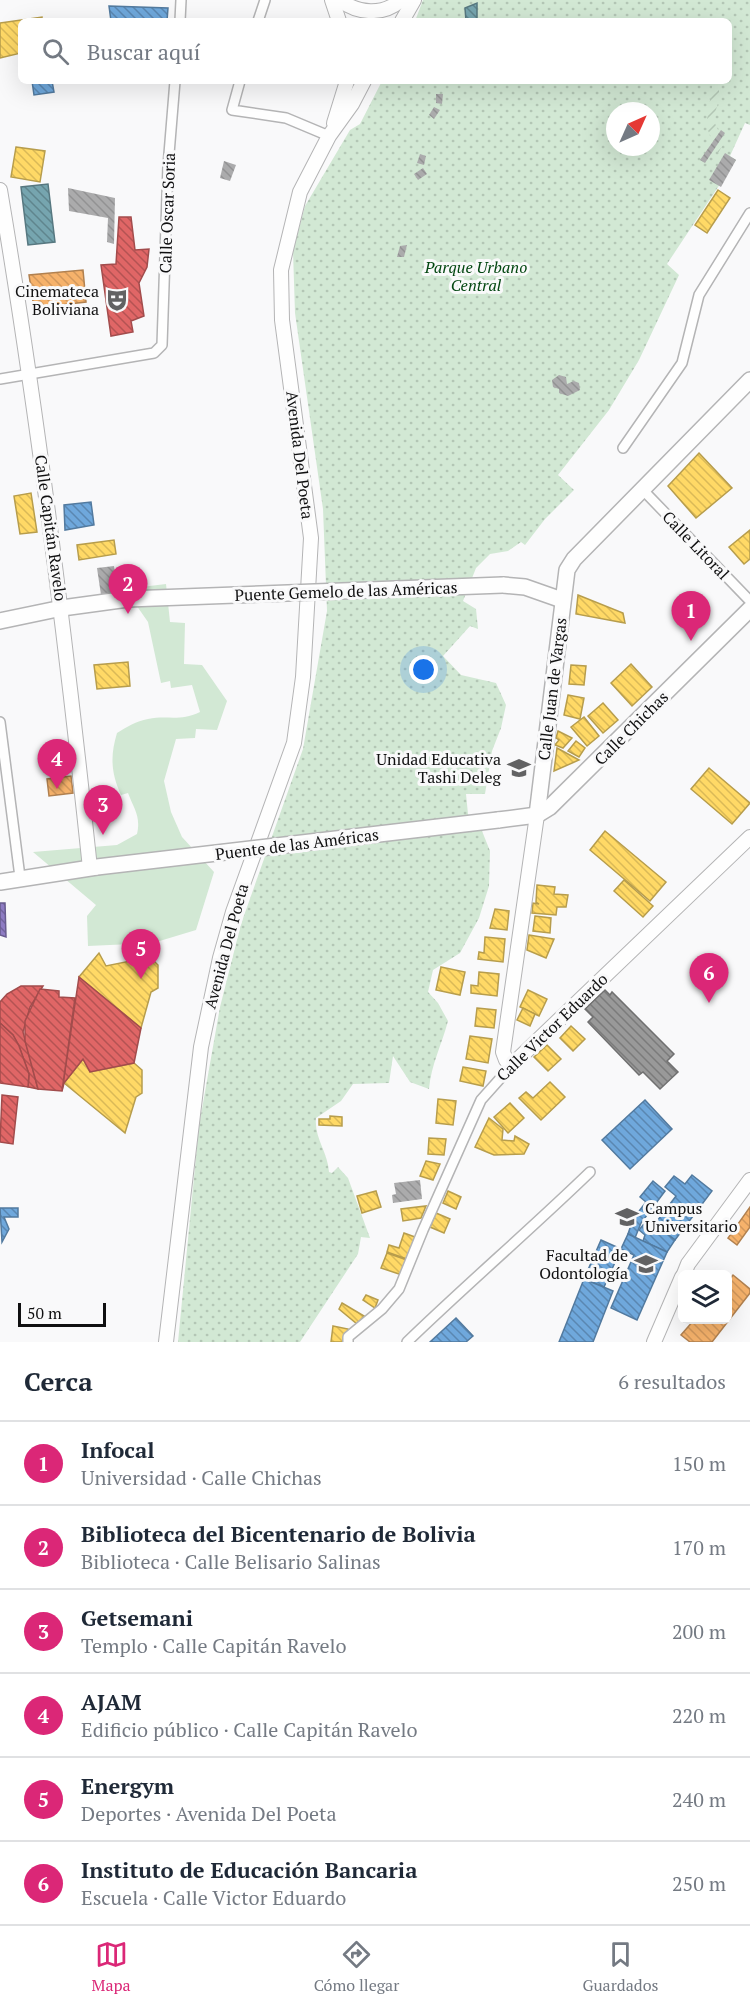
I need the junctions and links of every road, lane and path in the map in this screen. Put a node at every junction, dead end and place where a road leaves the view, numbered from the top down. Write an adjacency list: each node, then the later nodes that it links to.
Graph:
1 (182, 0): 7 (street)
2 (265, 0): 8 (street)
3 (332, 0): 9 (main road)
4 (340, 0): 5 (main road)
5 (401, 0)
6 (414, 0): 10 (main road)
7 (180, 18)
8 (259, 18)
9 (338, 18)
10 (404, 18)
11 (175, 84): 18 (street, Calle Oscar Soria)
12 (239, 84): 15 (street)
13 (346, 84): 15 (main road, Avenida Del Poeta)
14 (362, 84): 15 (main road, Avenida Del Poeta)
15 (329, 136): 39 (main road, Avenida Del Poeta)
16 (0, 190): 18 (main road, Calle Capitán Ravelo)
17 (750, 213): 21 (street)
18 (30, 376): 19 (street); 25 (main road, Calle Capitán Ravelo)
19 (0, 380)
20 (750, 380): 22 (main road, Calle Juan de Vargas)
21 (623, 448)
22 (641, 488): 23 (main road, Calle Juan de Vargas); 24 (street, Calle Litoral)
23 (562, 600): 25 (main road, Puente Gemelo de las Américas, bridge); 29 (main road, Calle Juan de Vargas)
24 (750, 601)
25 (62, 608): 27 (main road, Puente Gemelo de las Américas); 31 (main road, Calle Capitán Ravelo)
26 (750, 609): 29 (main road, Calle Chichas)
27 (0, 621)
28 (0, 722): 32 (street)
29 (537, 815): 31 (main road, Puente de las Américas, bridge); 34 (main road, Calle Juan de Vargas)
30 (750, 837): 34 (main road, Calle Victor Eduardo)
31 (93, 868): 32 (main road, Puente de las Américas)
32 (20, 878): 33 (main road, Puente de las Américas)
33 (0, 882)
34 (515, 1062): 40 (street, Calle Victor Eduardo)
35 (590, 1172): 41 (street)
36 (750, 1180): 37 (main road)
37 (686, 1270)
38 (678, 1287): 42 (main road)
39 (166, 1342)
40 (348, 1342)
41 (407, 1342)
42 (654, 1342)

